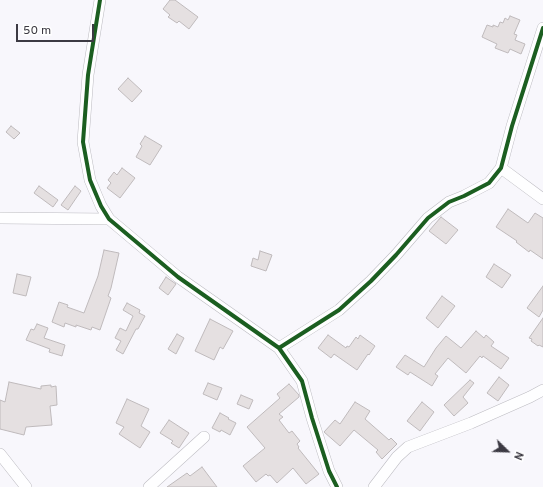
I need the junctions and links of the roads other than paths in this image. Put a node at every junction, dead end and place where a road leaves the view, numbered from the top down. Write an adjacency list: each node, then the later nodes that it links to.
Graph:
1 (100, 0): 6 (street)
2 (543, 28): 3 (street)
3 (501, 168): 4 (street); 7 (street)
4 (543, 199)
5 (0, 218): 6 (street)
6 (109, 219): 7 (street)
7 (279, 348): 13 (street)
8 (543, 390): 14 (street)
9 (204, 437): 12 (street)
10 (0, 454): 11 (street)
11 (26, 487)
12 (149, 487)
13 (337, 487)
14 (374, 487)

